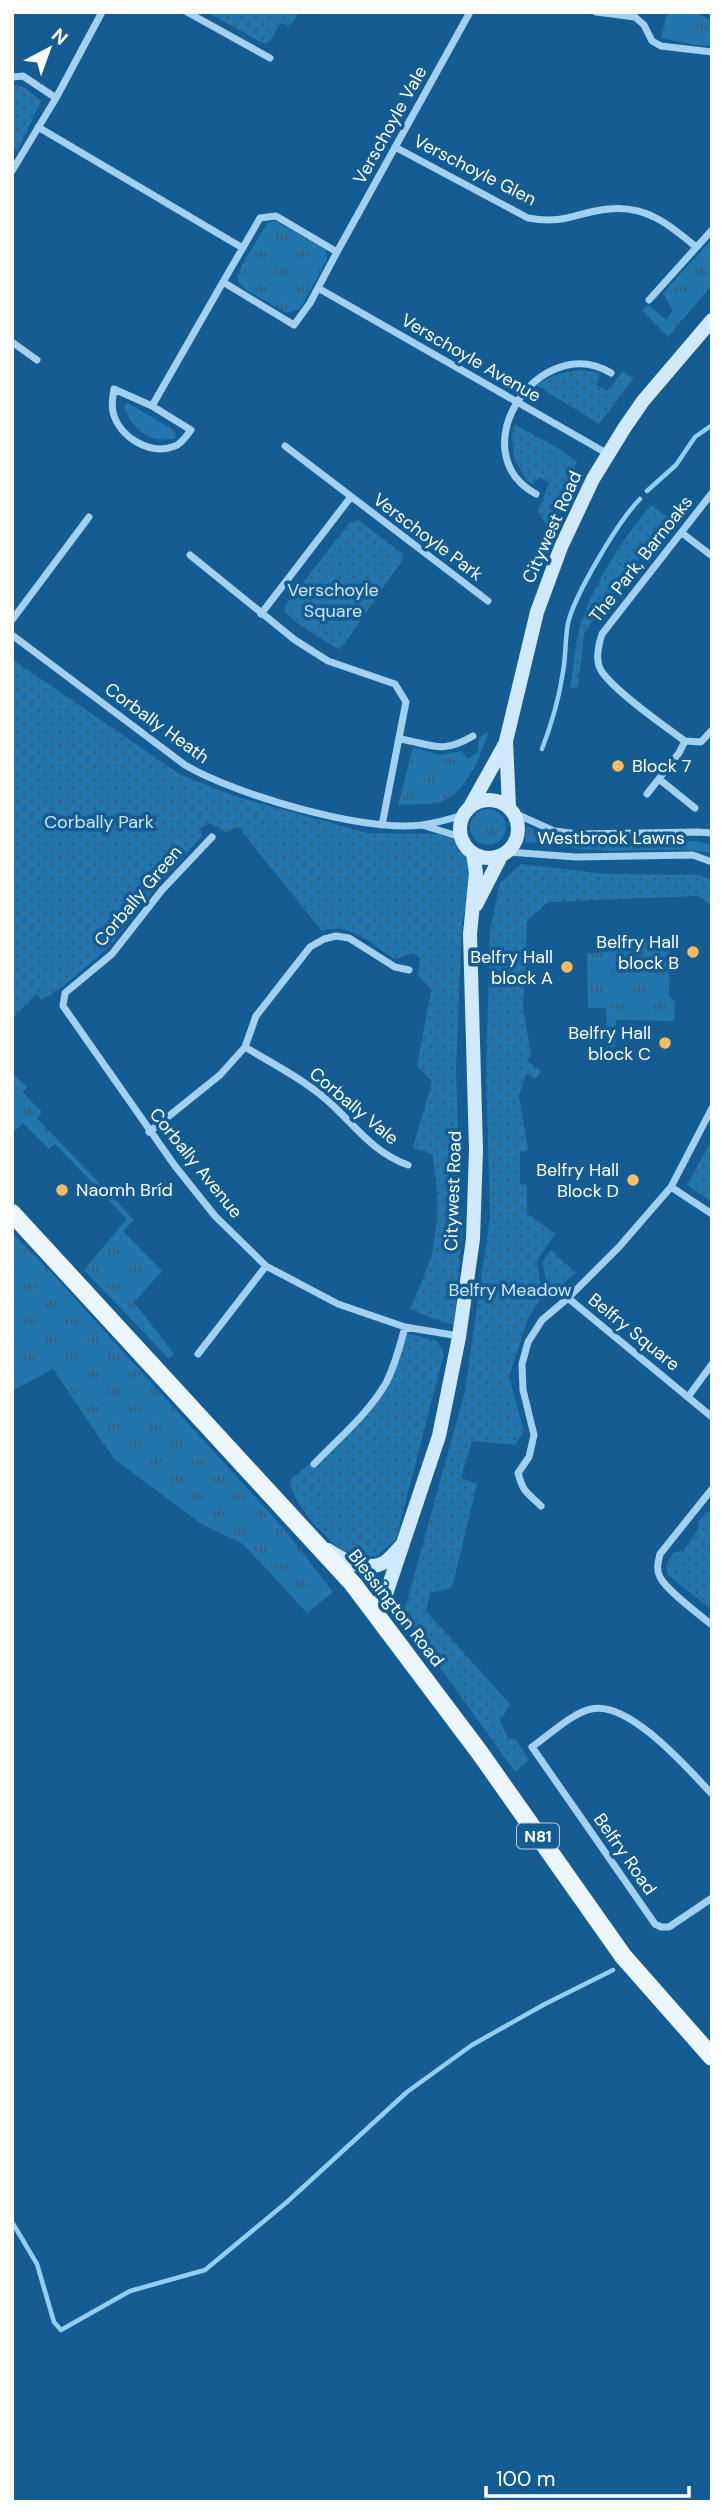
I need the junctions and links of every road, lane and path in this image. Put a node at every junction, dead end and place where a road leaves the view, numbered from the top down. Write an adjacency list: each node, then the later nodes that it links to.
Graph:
1 (102, 12): 8 (street)
2 (187, 12): 6 (street)
3 (470, 12): 10 (street, Verschoyle Vale)
4 (596, 12): 5 (street)
5 (712, 52)
6 (270, 58)
7 (12, 77): 8 (street)
8 (56, 97): 9 (street)
9 (38, 127): 11 (street); 13 (street)
10 (396, 147): 14 (street, Verschoyle Glen); 15 (street, Verschoyle Vale)
11 (14, 165)
12 (712, 230): 14 (street)
13 (241, 247): 15 (street); 16 (street)
14 (696, 247): 18 (street)
15 (337, 252): 17 (street)
16 (223, 282): 17 (street); 24 (street)
17 (318, 288): 23 (street, Verschoyle Avenue)
18 (649, 300)
19 (712, 320): 26 (street, Citywest Road)
20 (12, 342): 21 (street)
21 (37, 360)
22 (611, 373): 23 (street)
23 (518, 404): 26 (street, Verschoyle Avenue); 28 (street)
24 (152, 407): 24 (street)
25 (285, 446): 29 (street, Verschoyle Park)
26 (608, 454): 42 (street, Citywest Road)
27 (712, 493): 31 (street, The Park, Barnoaks)
28 (537, 495)
29 (350, 498): 34 (street, Verschoyle Park); 35 (street, Verschoyle Park)
30 (89, 517): 36 (street)
31 (682, 533): 33 (street); 41 (street, The Park, Barnoaks)
32 (190, 555): 35 (street)
33 (712, 556)
34 (488, 601)
35 (261, 614): 40 (street)
36 (12, 620)
37 (12, 635): 48 (street, Corbally Heath)
38 (712, 730): 41 (street)
39 (473, 736): 40 (street)
40 (400, 740): 48 (street)
41 (685, 740): 43 (street)
42 (506, 741): 46 (street, Citywest Road); 47 (street, Citywest Road)
43 (659, 779): 44 (street); 45 (street)
44 (647, 794)
45 (695, 808)
46 (512, 810): 47 (street); 50 (street, Westbrook Lawns); 54 (street)
47 (467, 811): 49 (street); 52 (street)
48 (382, 825): 49 (street, Corbally Heath)
49 (421, 825): 52 (street)
50 (712, 833)
51 (212, 837): 58 (street, Corbally Green)
52 (461, 837): 53 (street)
53 (473, 853): 54 (street); 56 (street, Citywest Road)
54 (504, 854): 55 (street, Westbrook Lawns); 56 (street, Citywest Road)
55 (712, 862)
56 (472, 912): 69 (street, Citywest Road)
57 (410, 970): 59 (street)
58 (62, 1006): 61 (street, Corbally Avenue)
59 (245, 1047): 61 (street); 62 (street, Corbally Vale)
60 (711, 1112): 63 (street)
61 (149, 1132): 66 (street, Corbally Avenue)
62 (408, 1165)
63 (671, 1187): 65 (street); 67 (street)
64 (12, 1213): 77 (main road, Blessington Road / N81)
65 (712, 1214)
66 (266, 1266): 68 (street, Corbally Avenue); 70 (street)
67 (568, 1298): 72 (street, Belfry Square); 76 (street)
68 (405, 1327): 69 (street, Corbally Avenue); 74 (street)
69 (459, 1336): 78 (street, Citywest Road)
70 (198, 1354)
71 (712, 1364): 72 (street)
72 (688, 1397): 73 (street, Belfry Square)
73 (712, 1417)
74 (314, 1464)
75 (712, 1489): 80 (street)
76 (541, 1506)
77 (312, 1539): 78 (street); 79 (main road, Blessington Road / N81)
78 (402, 1546): 79 (street, Citywest Road)
79 (371, 1608): 83 (main road, Blessington Road / N81)
80 (712, 1625)
81 (712, 1794): 82 (street, Belfry Road)
82 (712, 1898)
83 (712, 2057)

